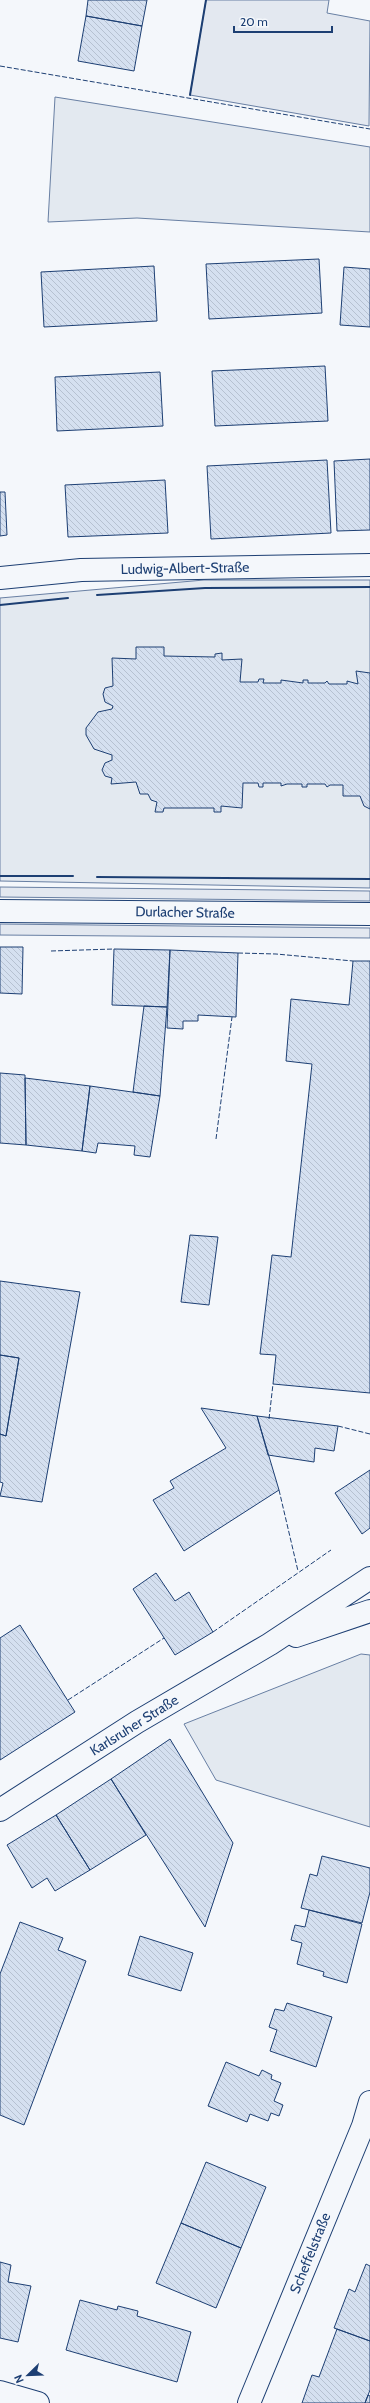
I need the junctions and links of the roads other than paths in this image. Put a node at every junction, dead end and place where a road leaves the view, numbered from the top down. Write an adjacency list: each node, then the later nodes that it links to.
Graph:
1 (370, 565): 2 (street, Ludwig-Albert-Straße)
2 (0, 578)
3 (0, 910): 4 (street, Durlacher Straße)
4 (370, 914)
5 (370, 1578): 7 (street, Karlsruher Straße)
6 (370, 1611): 7 (street, Karlsruher Straße)
7 (270, 1644): 8 (street, Karlsruher Straße)
8 (0, 1810)
9 (370, 2102): 12 (street, Scheffelstraße)
10 (0, 2392): 11 (street)
11 (38, 2403)
12 (248, 2403)

